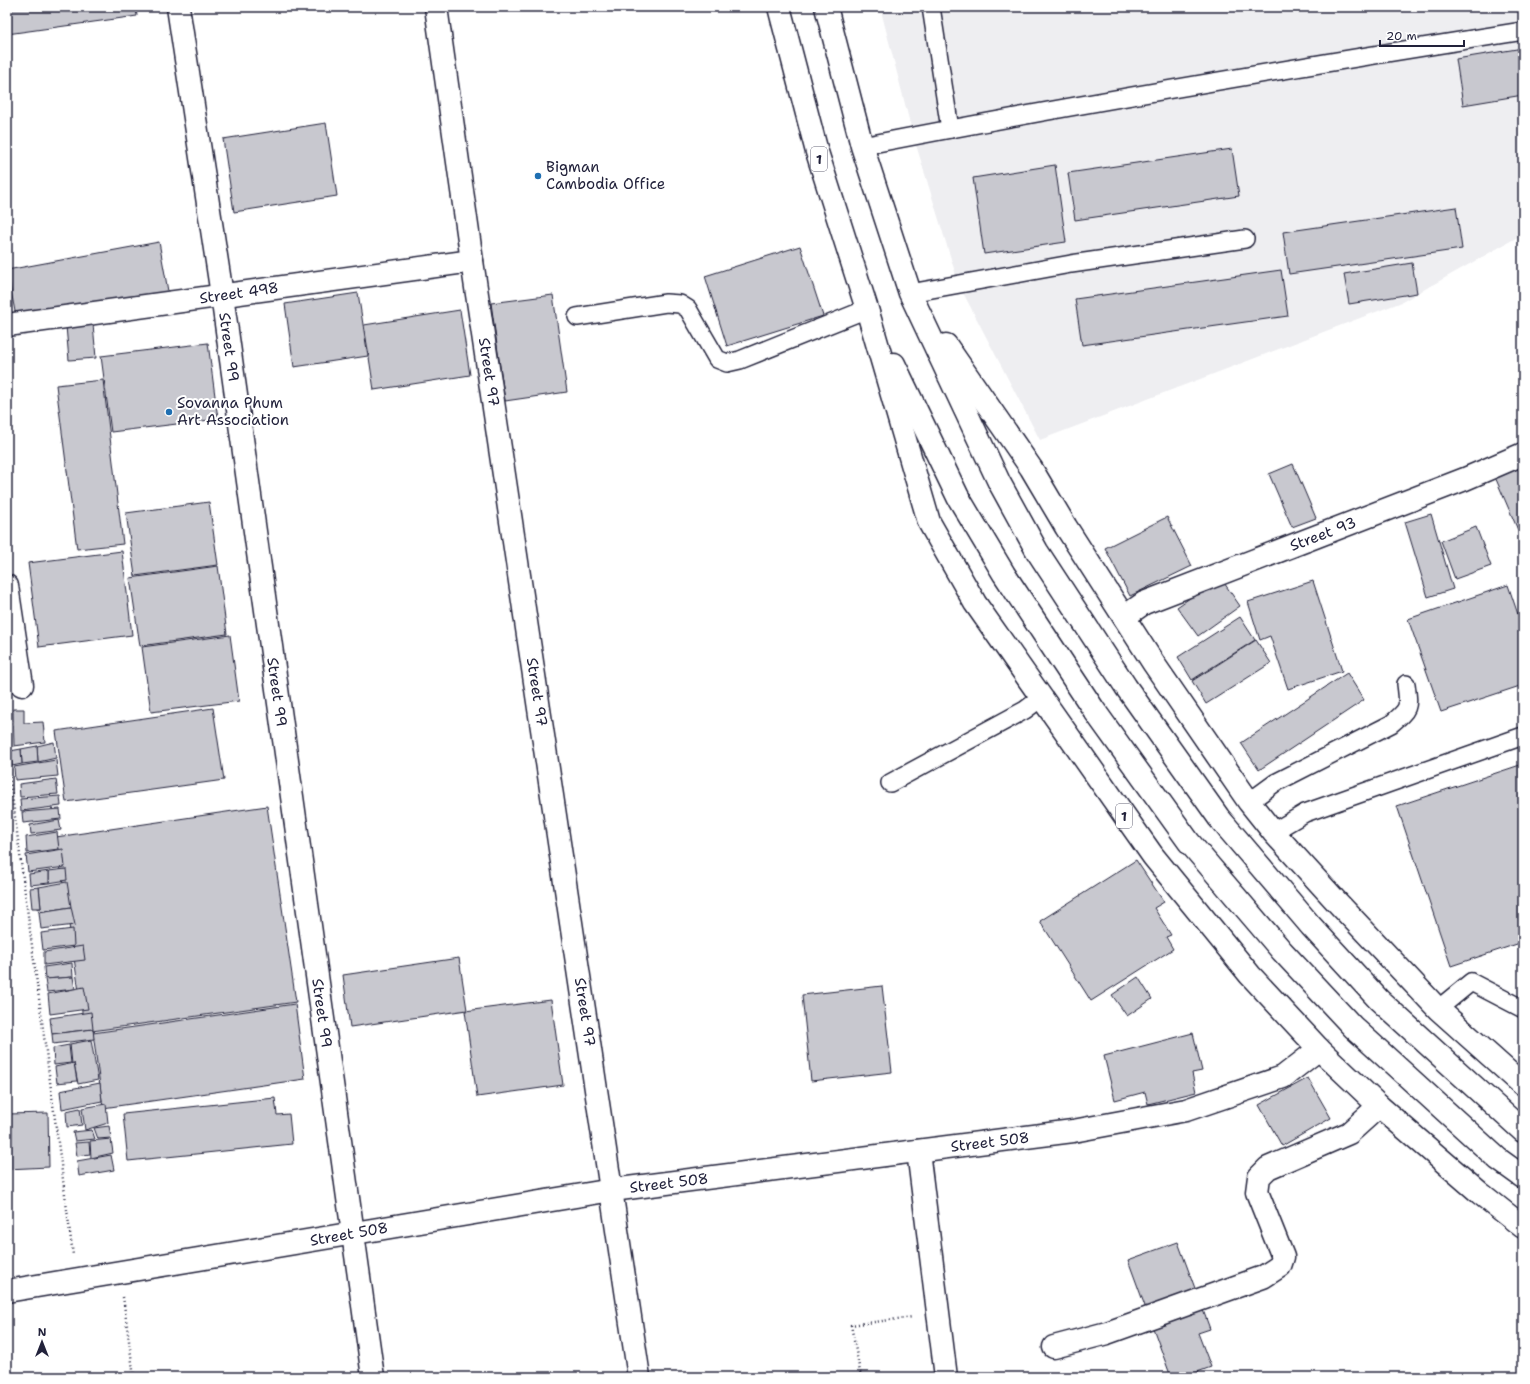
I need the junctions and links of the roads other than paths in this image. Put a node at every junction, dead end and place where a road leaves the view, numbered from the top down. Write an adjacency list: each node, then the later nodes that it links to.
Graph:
1 (178, 7): 12 (main road, Street 99)
2 (436, 7): 10 (main road, Street 97)
3 (779, 7): 13 (main road, 1)
4 (826, 7): 8 (main road)
5 (931, 7): 7 (lane)
6 (1523, 31): 7 (lane)
7 (950, 129): 8 (lane)
8 (862, 146): 11 (main road)
9 (1245, 239): 11 (lane)
10 (472, 261): 12 (main road, Street 498); 34 (main road, Street 97)
11 (910, 293): 18 (main road); 31 (main road)
12 (222, 295): 15 (main road, Street 498); 36 (main road, Street 99)
13 (867, 309): 14 (lane); 21 (main road, 1); 33 (main road)
14 (577, 317)
15 (7, 325)
16 (1523, 454): 18 (main road, Street 93)
17 (7, 586): 20 (main road)
18 (1124, 617): 24 (main road)
19 (1406, 684): 24 (lane)
20 (22, 685)
21 (1041, 698): 23 (lane); 28 (main road, 1)
22 (1523, 736): 25 (lane)
23 (890, 783)
24 (1249, 802): 25 (main road)
25 (1273, 832): 26 (main road)
26 (1438, 1009): 27 (lane); 29 (main road)
27 (1523, 1009)
28 (1318, 1049): 30 (main road, 1); 32 (main road, Street 508)
29 (1523, 1085)
30 (1379, 1106): 35 (main road, 1); 38 (main road)
31 (1523, 1131)
32 (918, 1151): 34 (main road, Street 508); 41 (main road)
33 (1523, 1177)
34 (612, 1190): 36 (main road, Street 508); 40 (main road, Street 97)
35 (1523, 1227)
36 (353, 1234): 37 (main road, Street 508); 39 (main road, Street 99)
37 (7, 1291)
38 (1054, 1347)
39 (373, 1377)
40 (639, 1377)
41 (946, 1377)

